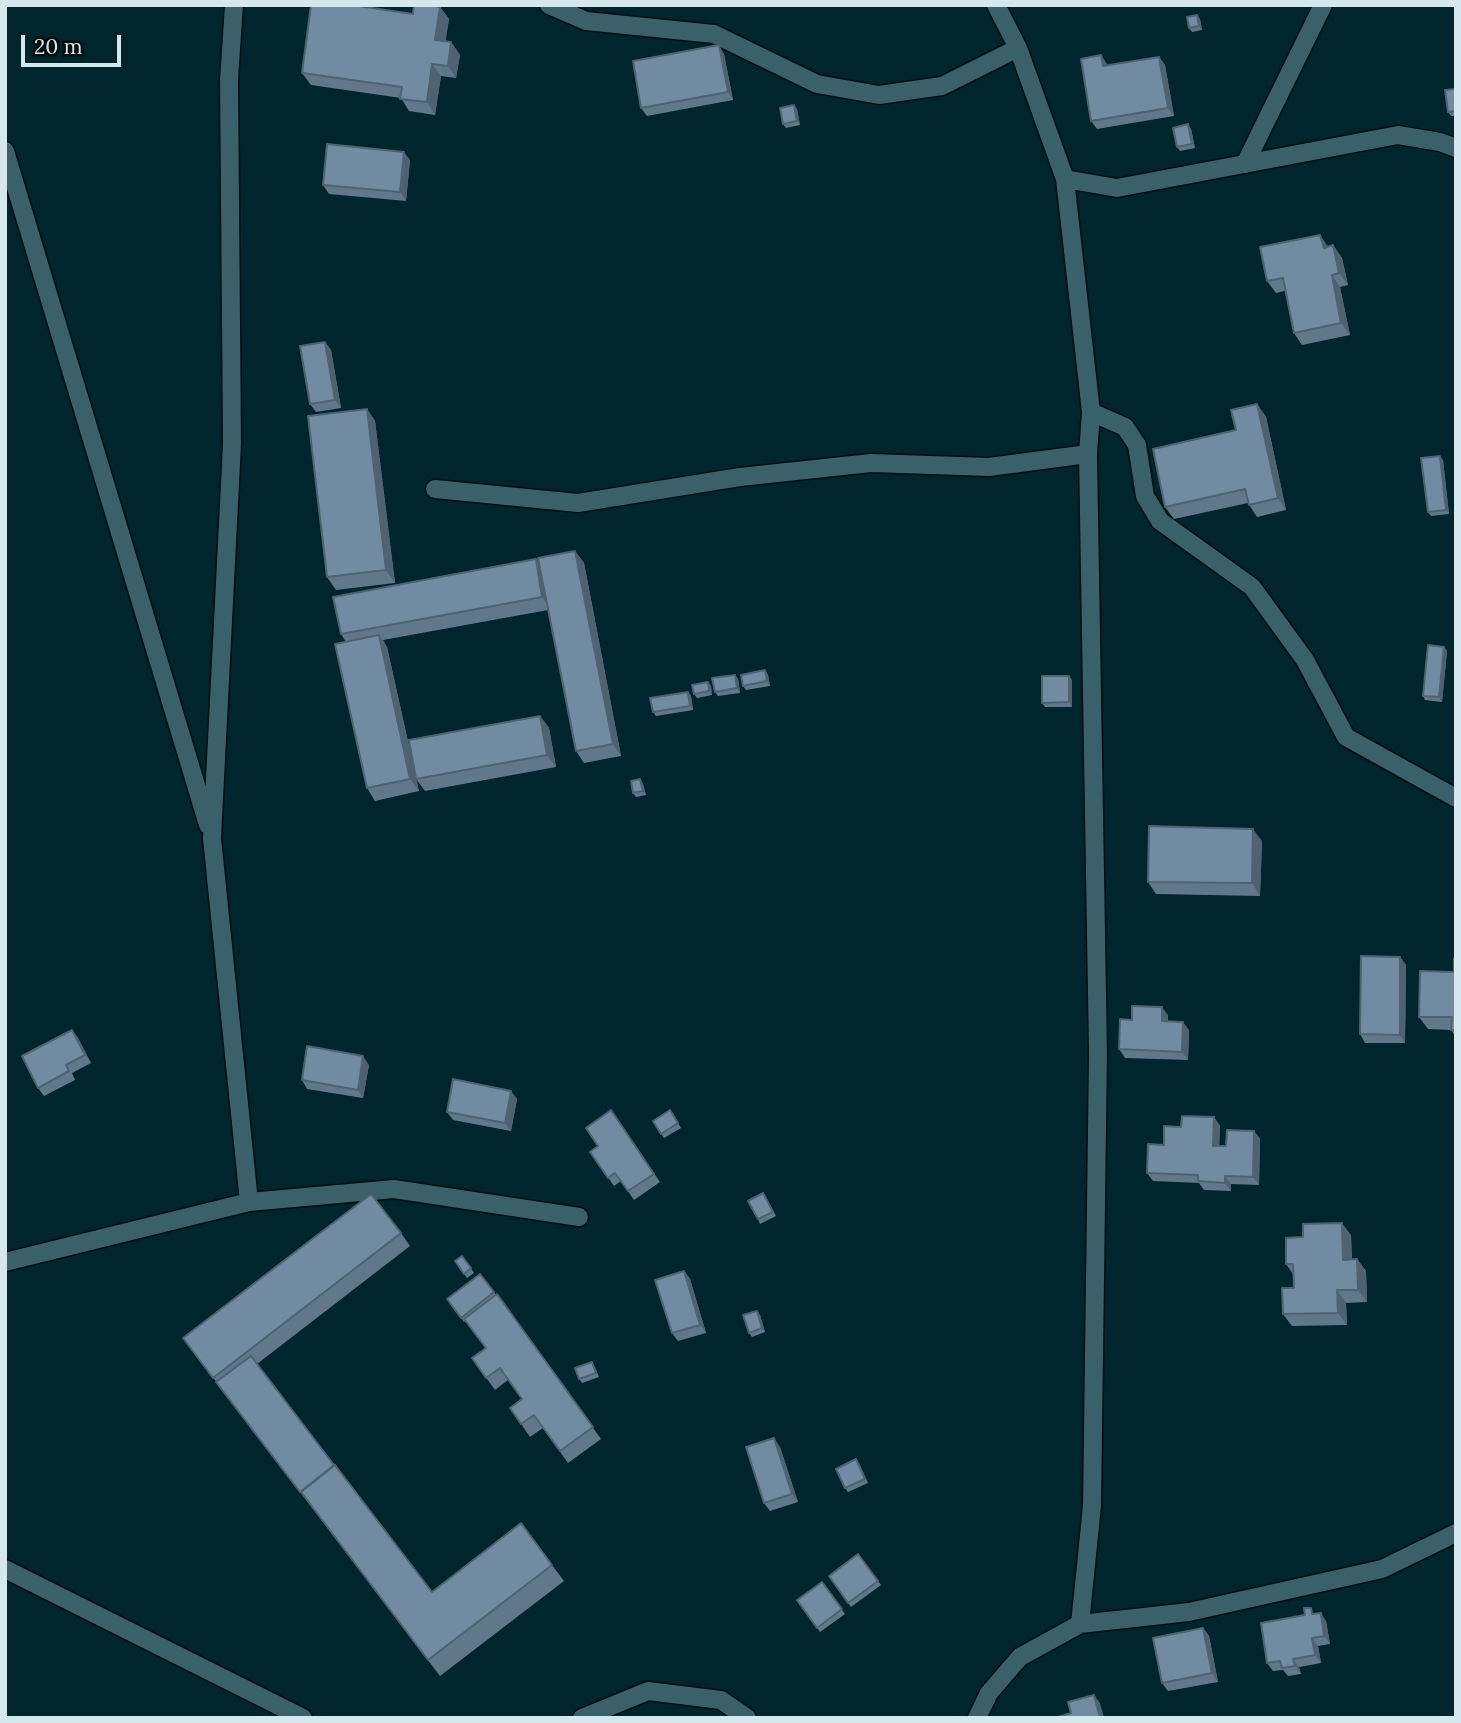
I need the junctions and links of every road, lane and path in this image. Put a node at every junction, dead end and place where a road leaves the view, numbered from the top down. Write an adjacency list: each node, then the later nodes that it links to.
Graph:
1 (234, 5): 14 (street)
2 (549, 5): 5 (street)
3 (996, 5): 5 (street)
4 (1323, 5): 8 (street)
5 (1018, 48): 9 (street)
6 (1456, 148): 8 (street)
7 (5, 151): 14 (street)
8 (1245, 164): 9 (street)
9 (1065, 179): 10 (street)
10 (1091, 412): 11 (street); 13 (street)
11 (1088, 454): 12 (street); 20 (street)
12 (435, 489)
13 (1456, 798)
14 (212, 838): 15 (street)
15 (250, 1202): 16 (street); 17 (street)
16 (579, 1217)
17 (5, 1262)
18 (1456, 1533): 20 (street)
19 (5, 1569): 21 (street)
20 (1080, 1624): 24 (street)
21 (303, 1718)
22 (582, 1718): 23 (street)
23 (747, 1718)
24 (976, 1718)

